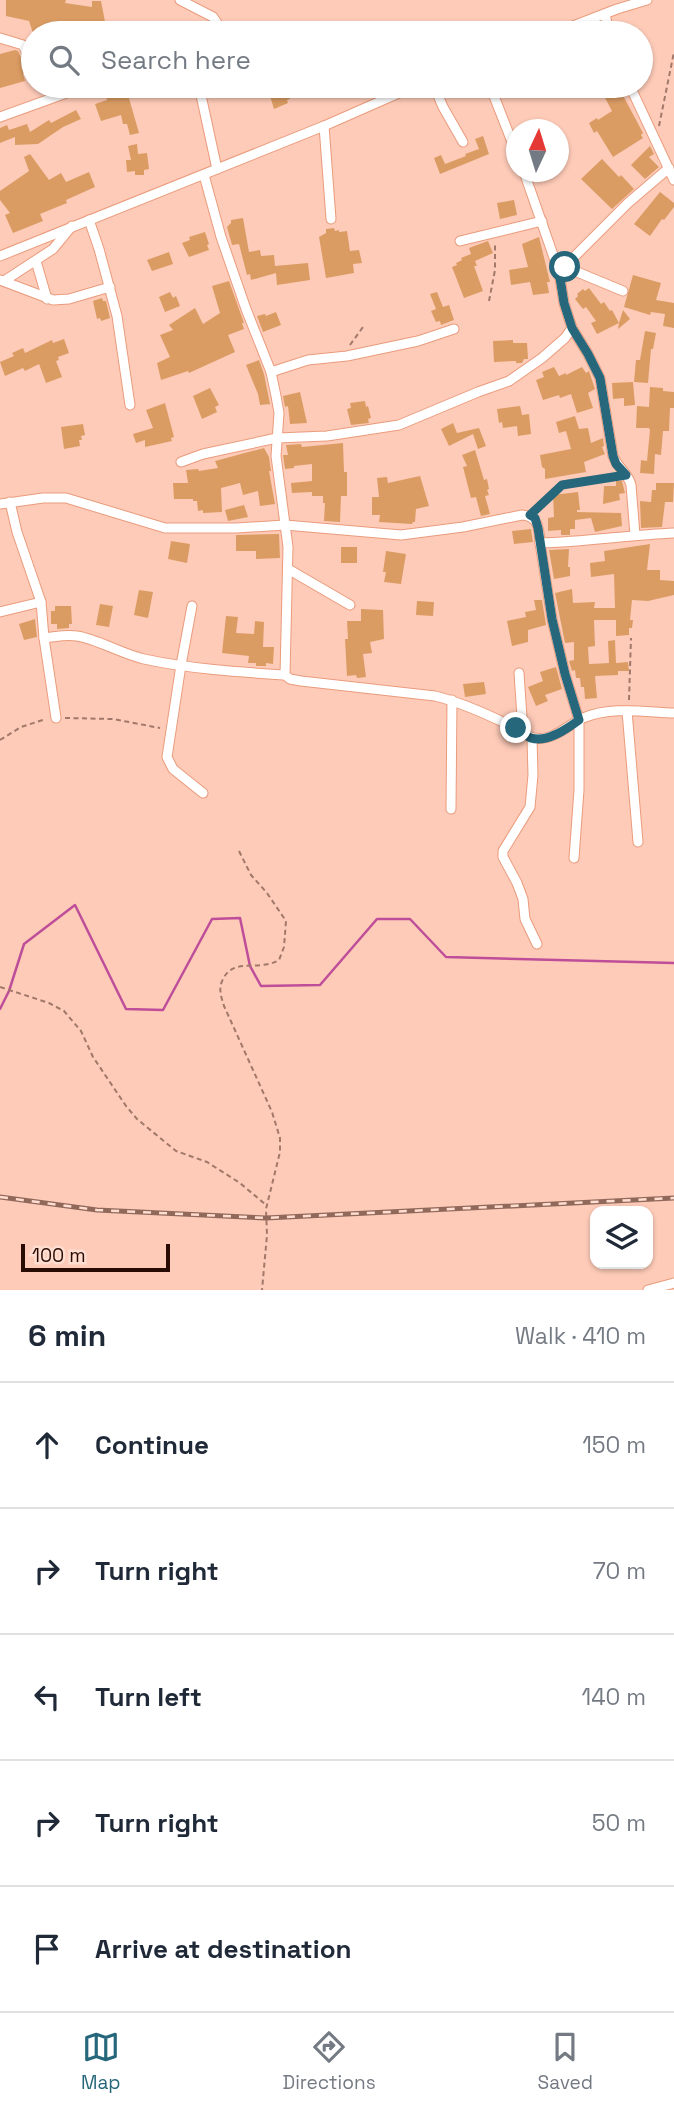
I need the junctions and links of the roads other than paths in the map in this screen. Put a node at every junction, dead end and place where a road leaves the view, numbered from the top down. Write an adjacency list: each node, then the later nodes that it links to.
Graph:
1 (180, 0): 5 (street)
2 (647, 0): 3 (street)
3 (622, 3): 4 (street)
4 (605, 14): 6 (street); 7 (street)
5 (215, 21)
6 (587, 21)
7 (606, 21)
8 (0, 38): 9 (street)
9 (21, 44)
10 (51, 98): 16 (street)
11 (202, 98): 21 (street)
12 (388, 98): 17 (street)
13 (439, 98): 19 (street)
14 (495, 98): 18 (street)
15 (636, 98): 20 (street)
16 (0, 117)
17 (324, 126): 21 (street); 26 (street)
18 (506, 127)
19 (463, 142)
20 (668, 167): 23 (street); 32 (street)
21 (217, 169): 22 (street)
22 (204, 175): 25 (street); 39 (street)
23 (674, 180)
24 (527, 182): 27 (street)
25 (89, 219): 28 (street); 34 (street)
26 (331, 219)
27 (541, 221): 29 (street); 32 (street)
28 (72, 226): 30 (street); 31 (street)
29 (460, 241)
30 (0, 257)
31 (36, 261): 33 (street); 36 (street)
32 (562, 269): 35 (street); 38 (street)
33 (2, 281): 36 (street)
34 (110, 288): 36 (street); 40 (street)
35 (623, 291)
36 (47, 299)
37 (454, 328): 39 (street)
38 (572, 328): 41 (street); 46 (street)
39 (271, 372): 41 (street)
40 (130, 405)
41 (277, 438): 42 (street); 44 (street)
42 (181, 462)
43 (5, 503): 44 (street); 49 (street)
44 (285, 525): 47 (street); 48 (street)
45 (674, 533): 46 (street)
46 (635, 535): 47 (street)
47 (540, 543): 61 (street)
48 (288, 569): 50 (street); 56 (street)
49 (41, 602): 52 (street); 53 (street)
50 (350, 605)
51 (192, 606): 54 (street)
52 (0, 612)
53 (44, 638): 54 (street); 60 (street)
54 (181, 665): 56 (street); 64 (street)
55 (519, 673): 62 (street)
56 (285, 675): 57 (street)
57 (452, 700): 62 (street); 65 (street)
58 (628, 711): 59 (street); 61 (street); 66 (street)
59 (674, 713)
60 (56, 718)
61 (579, 720): 63 (street); 67 (street)
62 (523, 732): 63 (street)
63 (532, 738): 68 (street)
64 (203, 793)
65 (451, 809)
66 (638, 842)
67 (574, 858)
68 (537, 944)
69 (674, 1283): 70 (street)
70 (648, 1290)

